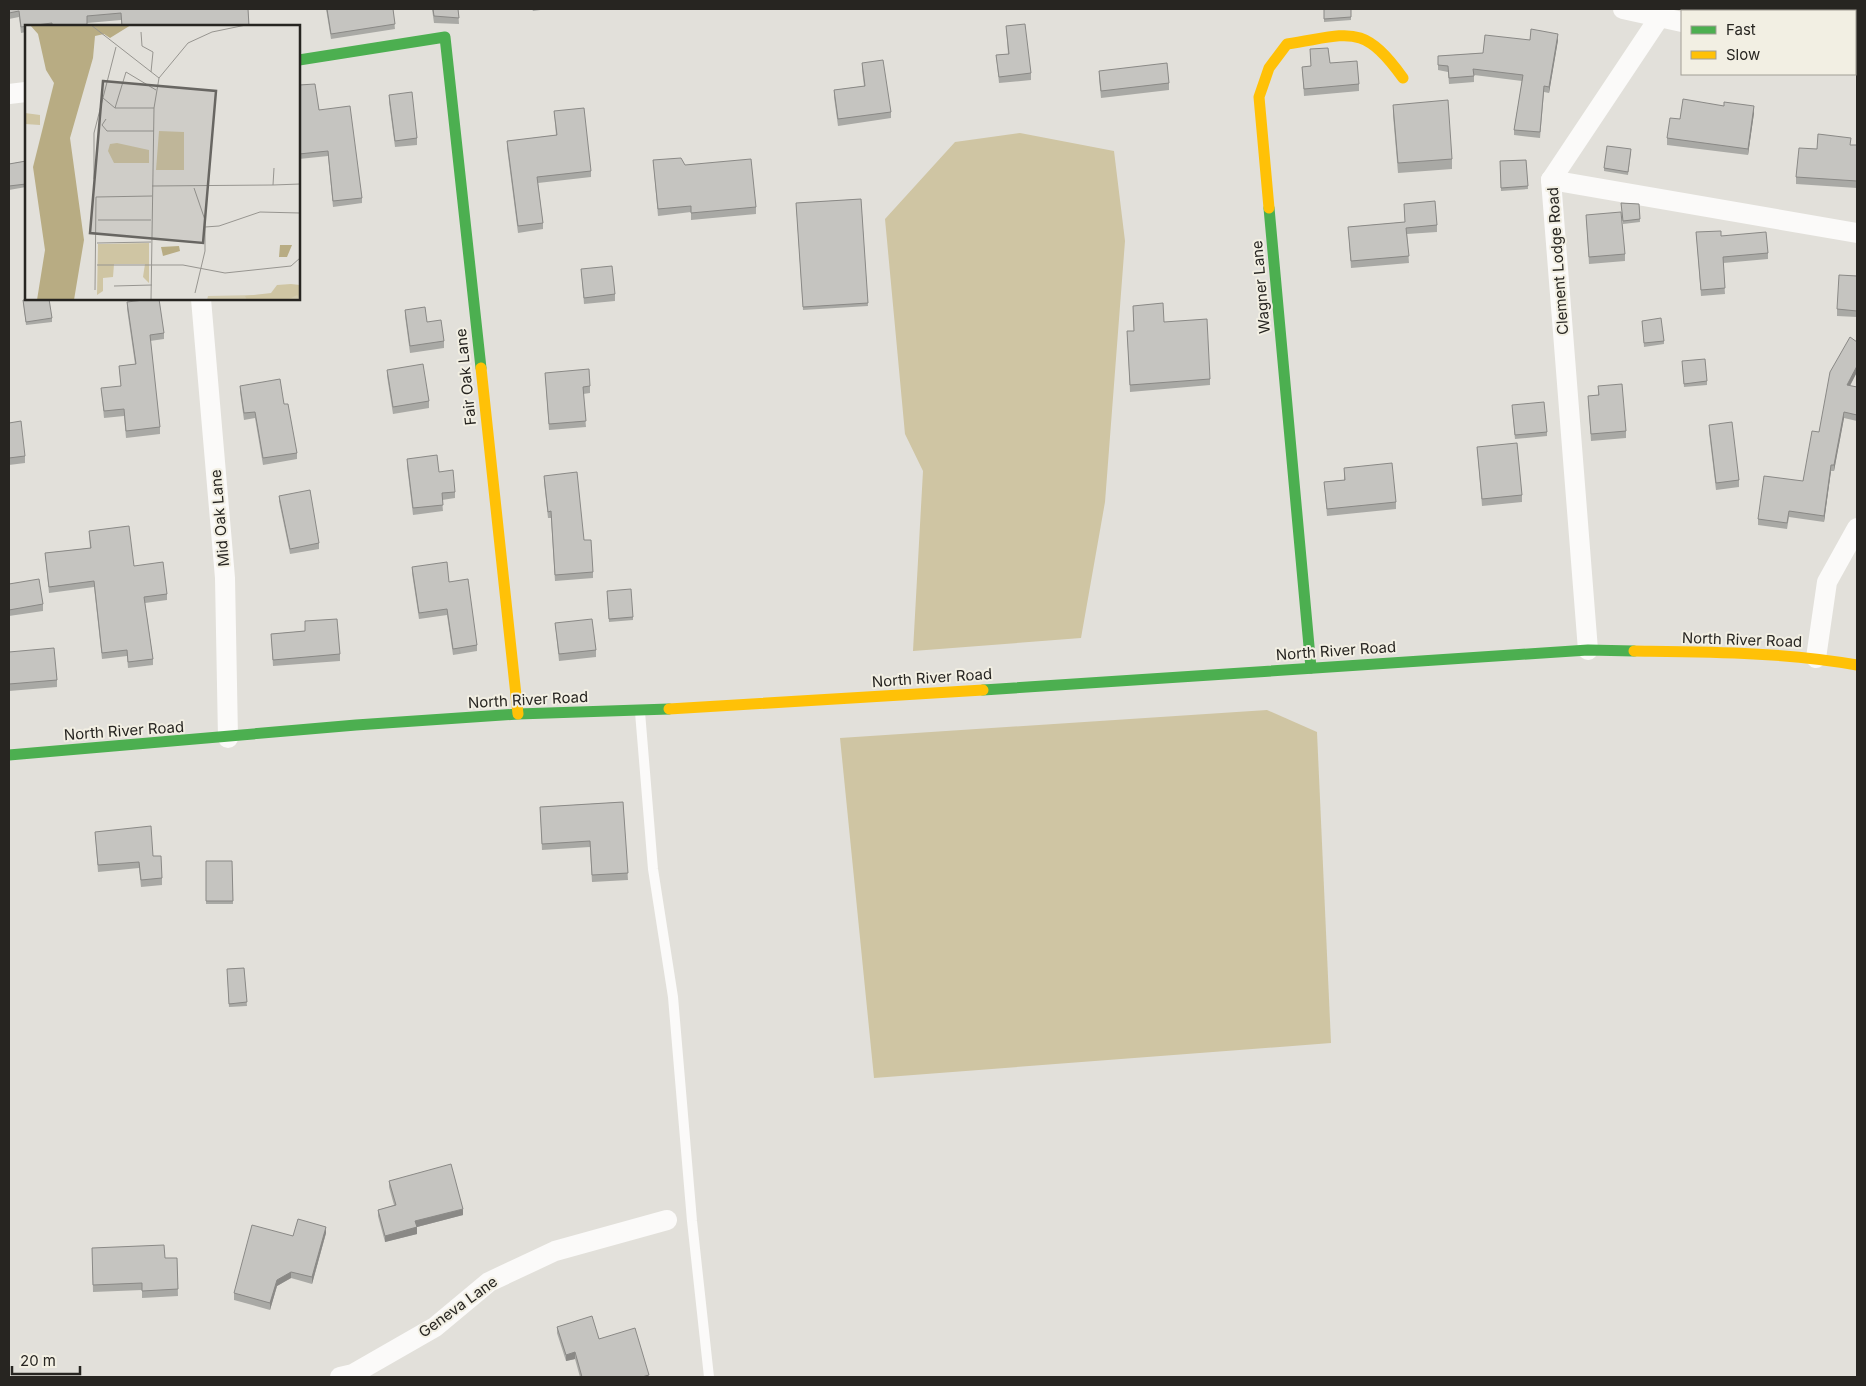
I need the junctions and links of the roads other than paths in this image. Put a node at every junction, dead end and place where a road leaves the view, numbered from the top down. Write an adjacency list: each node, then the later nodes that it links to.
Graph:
1 (1623, 9): 2 (street)
2 (1659, 18): 3 (street); 8 (street)
3 (1681, 22)
4 (300, 60): 17 (street, Fair Oak Lane)
5 (1403, 78): 15 (street, Wagner Lane)
6 (25, 92): 7 (street)
7 (9, 94)
8 (1551, 180): 9 (street, Clement Lodge Road); 12 (street, Clement Lodge Road)
9 (1857, 233)
10 (201, 300): 18 (street, Mid Oak Lane)
11 (1857, 528): 13 (street)
12 (1588, 650): 13 (street, North River Road); 15 (street, North River Road)
13 (1816, 658): 14 (street, North River Road)
14 (1857, 665)
15 (1311, 668): 16 (street, North River Road)
16 (640, 711): 17 (street, North River Road); 22 (lane)
17 (518, 714): 18 (street, North River Road)
18 (228, 738): 19 (street, North River Road)
19 (9, 755)
20 (667, 1220): 21 (street, Geneva Lane)
21 (340, 1377)
22 (708, 1377)

